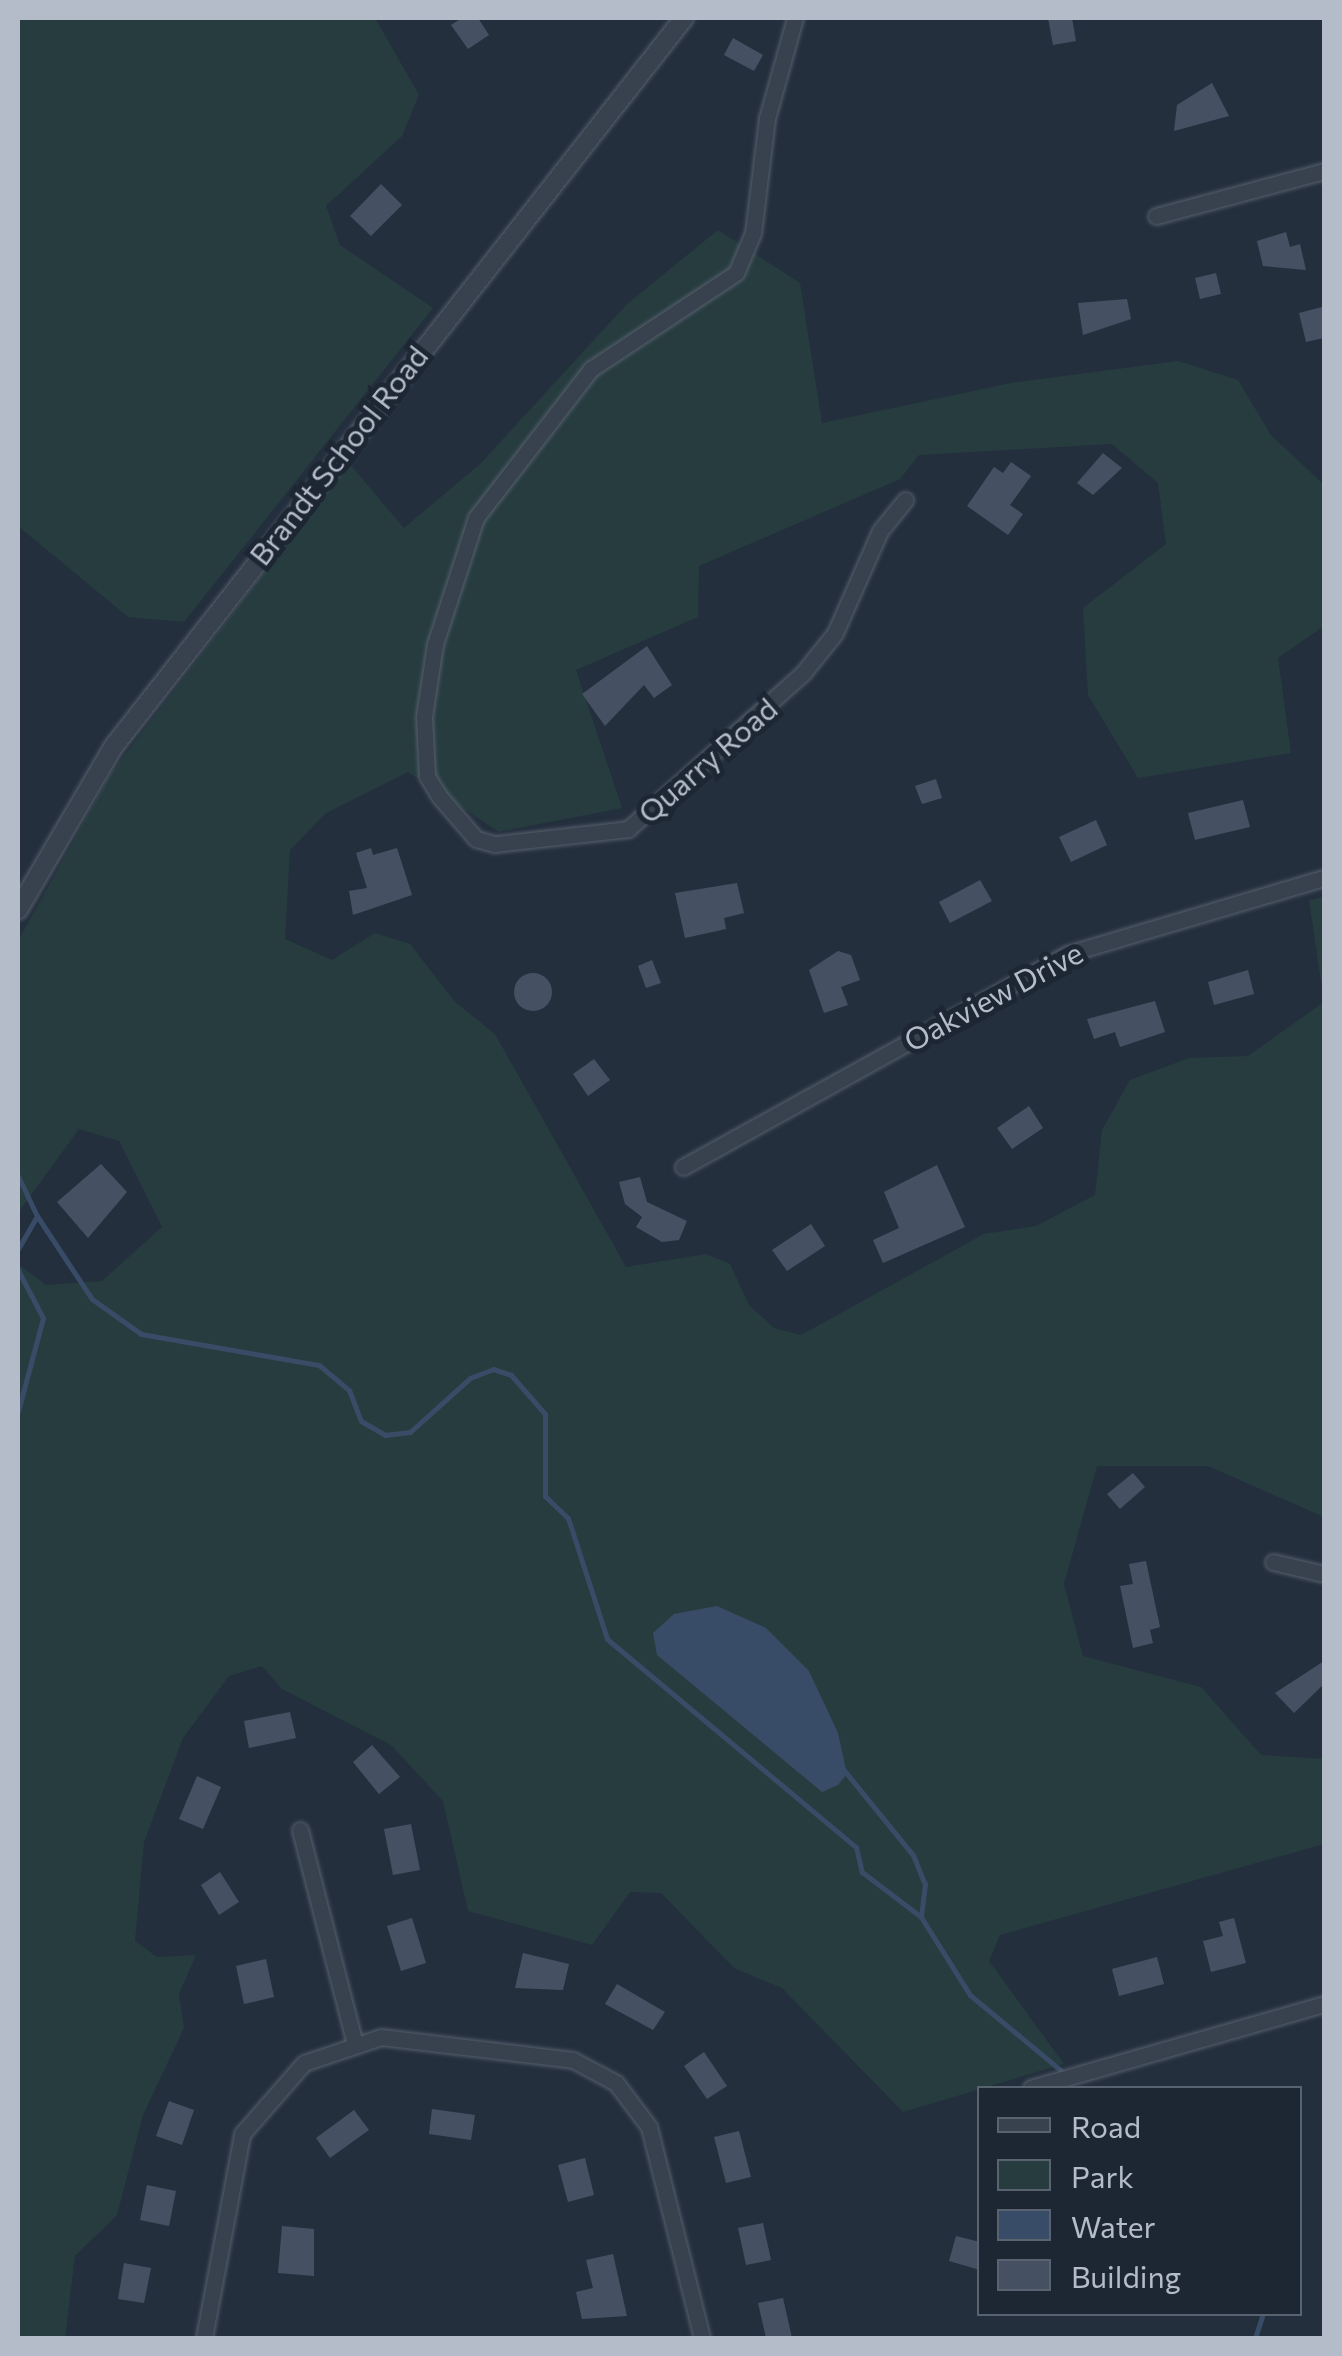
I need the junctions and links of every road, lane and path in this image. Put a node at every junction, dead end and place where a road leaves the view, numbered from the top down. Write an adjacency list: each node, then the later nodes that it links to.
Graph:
1 (684, 18): 7 (street, Brandt School Road)
2 (796, 18): 5 (street, Quarry Road)
3 (1324, 170): 4 (street)
4 (1156, 216)
5 (904, 500)
6 (1324, 878): 8 (street, Oakview Drive)
7 (18, 910)
8 (683, 1167)
9 (1273, 1562): 10 (street)
10 (1324, 1574)
11 (300, 1830): 13 (street)
12 (1324, 2004): 14 (street)
13 (354, 2040): 15 (street); 16 (street)
14 (1038, 2086)
15 (204, 2338)
16 (702, 2338)

